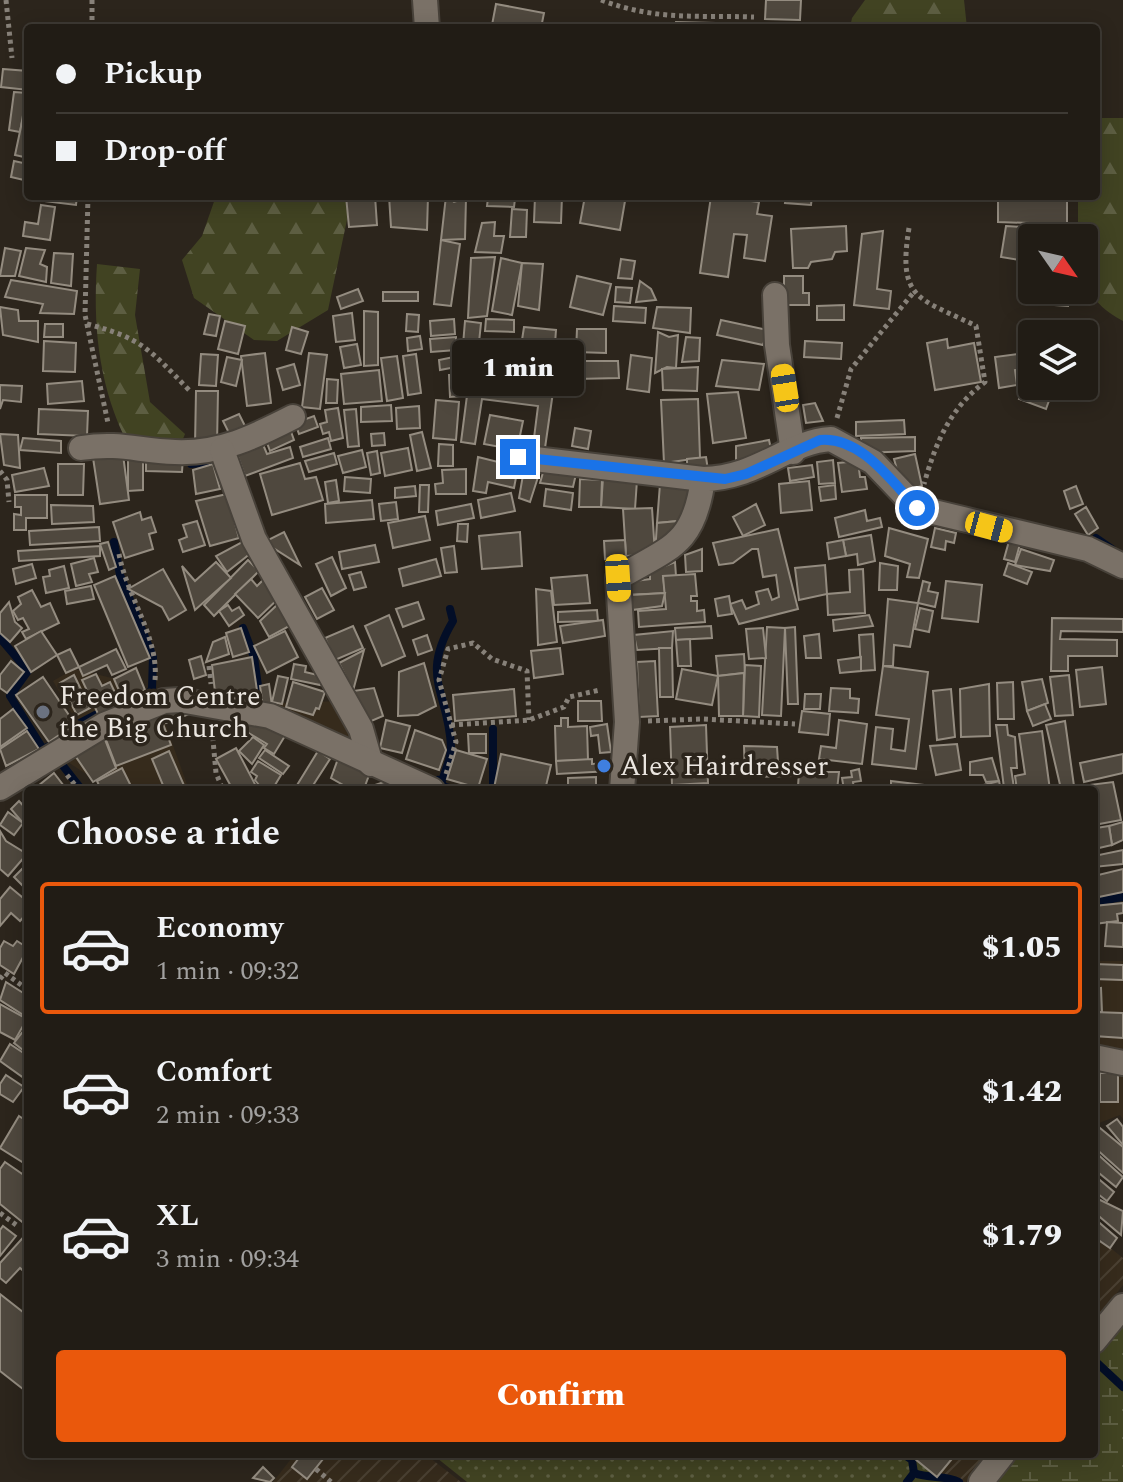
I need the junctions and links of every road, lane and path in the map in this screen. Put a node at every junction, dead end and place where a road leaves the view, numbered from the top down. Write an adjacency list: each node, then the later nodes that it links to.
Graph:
1 (6, 0): 8 (path)
2 (92, 0): 6 (path)
3 (425, 0): 7 (street)
4 (601, 0): 5 (path)
5 (754, 17)
6 (92, 24)
7 (427, 24)
8 (12, 58)
9 (88, 200): 13 (path)
10 (909, 228): 11 (path)
11 (913, 293): 16 (path); 25 (path)
12 (775, 295): 20 (street)
13 (87, 324): 14 (path); 17 (path)
14 (189, 390)
15 (293, 417): 19 (street)
16 (831, 439): 20 (street); 25 (street)
17 (112, 443): 18 (street); 19 (street)
18 (81, 448)
19 (222, 450): 35 (street)
20 (793, 452): 23 (street)
21 (518, 457): 23 (street)
22 (0, 471): 24 (path)
23 (703, 479): 28 (street)
24 (9, 502)
25 (917, 508): 27 (street)
26 (119, 554): 30 (path)
27 (1123, 566)
28 (625, 684): 31 (path); 32 (street)
29 (211, 704): 30 (street); 35 (street); 37 (path)
30 (155, 705): 39 (street)
31 (529, 720): 34 (path); 34 (path)
32 (627, 722): 33 (path); 38 (street)
33 (795, 724)
34 (451, 725): 36 (path)
35 (371, 764): 36 (street)
36 (438, 784)
37 (221, 786)
38 (622, 786)
39 (0, 788)
40 (2, 972): 41 (path); 42 (path)
41 (0, 979)
42 (24, 987)
43 (1098, 1058): 44 (street)
44 (1123, 1063)
45 (0, 1213): 46 (path)
46 (19, 1227)
47 (1123, 1306): 48 (street)
48 (1098, 1336)
49 (1000, 1458): 51 (street)
50 (316, 1469): 52 (path)
51 (984, 1478)
52 (331, 1482)

